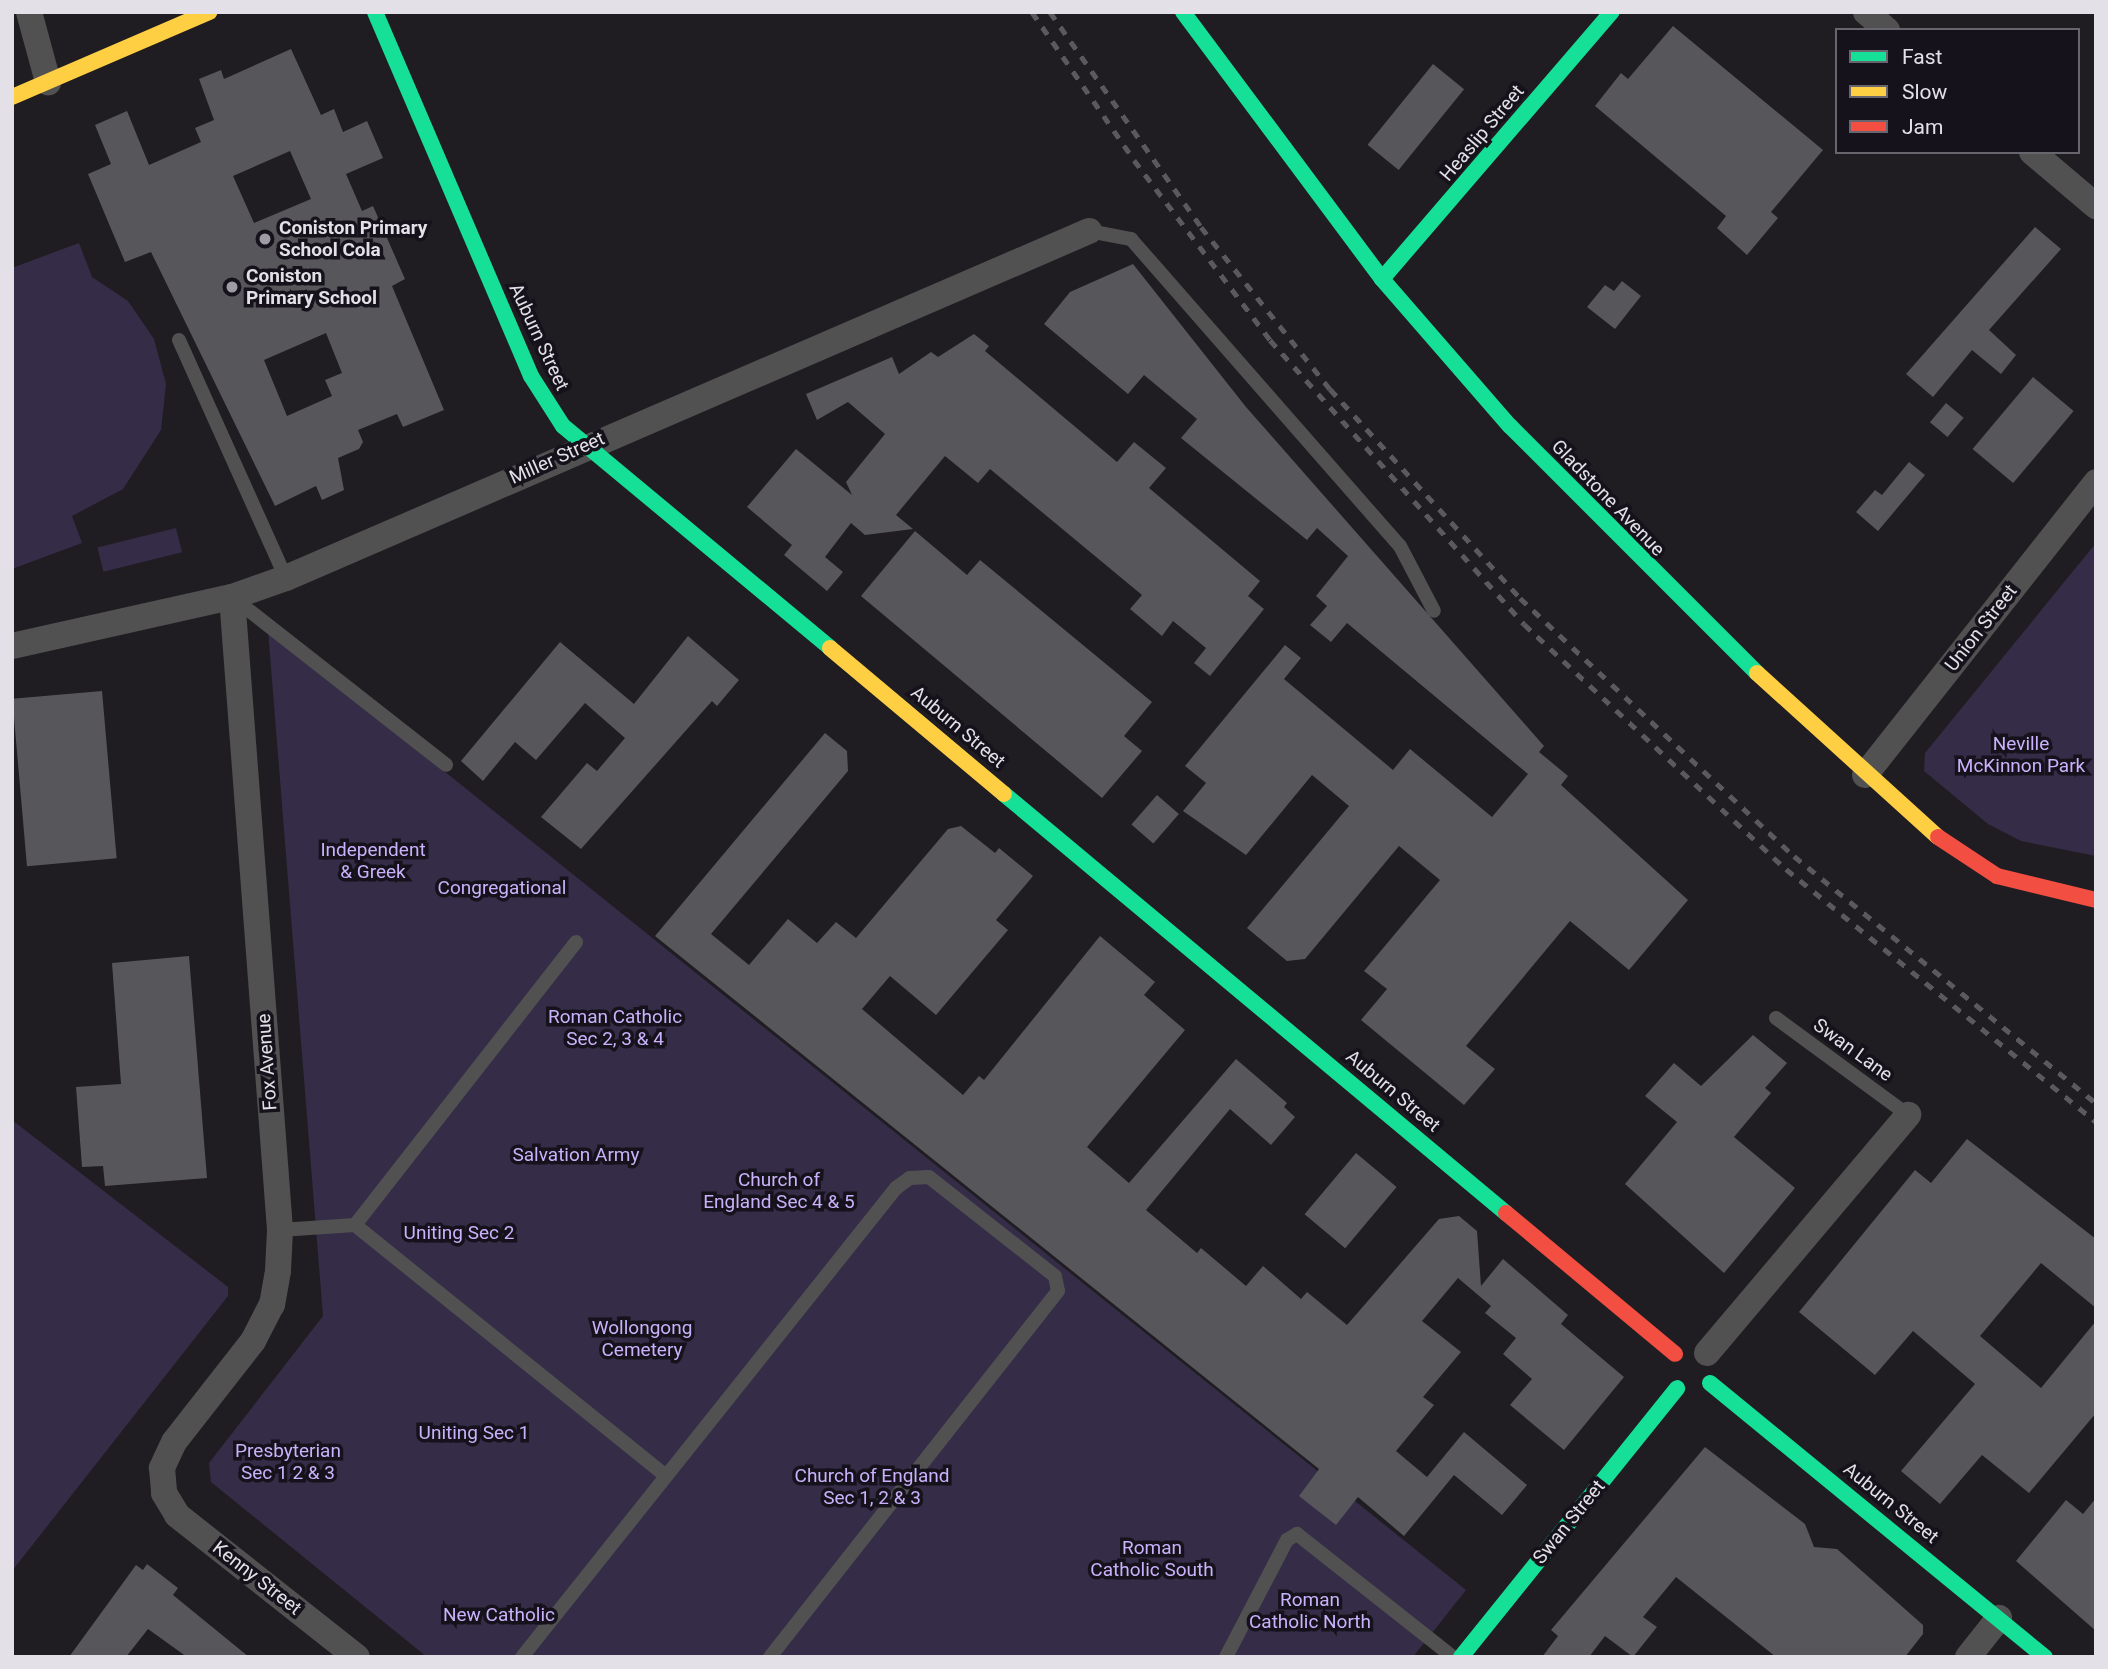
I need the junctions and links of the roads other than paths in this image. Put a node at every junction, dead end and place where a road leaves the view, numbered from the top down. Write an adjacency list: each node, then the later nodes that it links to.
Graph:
1 (29, 12): 8 (street)
2 (209, 12): 8 (street)
3 (375, 12): 15 (street, Auburn Street)
4 (1184, 12): 13 (street, Gladstone Avenue)
5 (1612, 12): 13 (street, Heaslip Street)
6 (1866, 12): 7 (street)
7 (1885, 28)
8 (48, 82): 9 (street)
9 (12, 97)
10 (2034, 154): 11 (street)
11 (2096, 206)
12 (1089, 231): 15 (street, Miller Street); 19 (lane)
13 (1382, 279): 22 (street, Gladstone Avenue)
14 (179, 340): 17 (lane)
15 (587, 445): 17 (street, Miller Street); 30 (street, Auburn Street)
16 (2096, 482): 22 (street, Union Street)
17 (286, 578): 18 (street, Miller Street)
18 (232, 597): 20 (street, Miller Street); 21 (lane); 28 (street, Fox Avenue)
19 (1434, 611)
20 (12, 646)
21 (446, 765)
22 (1865, 775): 23 (street, Gladstone Avenue)
23 (2096, 900)
24 (576, 942): 27 (lane)
25 (1776, 1018): 26 (lane, Swan Lane)
26 (1908, 1115): 29 (street)
27 (355, 1225): 28 (lane); 33 (lane)
28 (280, 1230): 34 (street, Fox Avenue)
29 (1707, 1353): 30 (street); 31 (street)
30 (1675, 1354): 32 (street)
31 (1710, 1383): 32 (street); 35 (street, Auburn Street)
32 (1677, 1388): 41 (street, Swan Street)
33 (665, 1475): 37 (lane); 38 (lane)
34 (164, 1493): 36 (street, Kenny Street)
35 (1999, 1618): 42 (street); 43 (street, Auburn Street)
36 (357, 1657)
37 (522, 1657)
38 (770, 1657)
39 (1226, 1657): 40 (lane)
40 (1453, 1657)
41 (1461, 1657)
42 (1968, 1657)
43 (2045, 1657)

